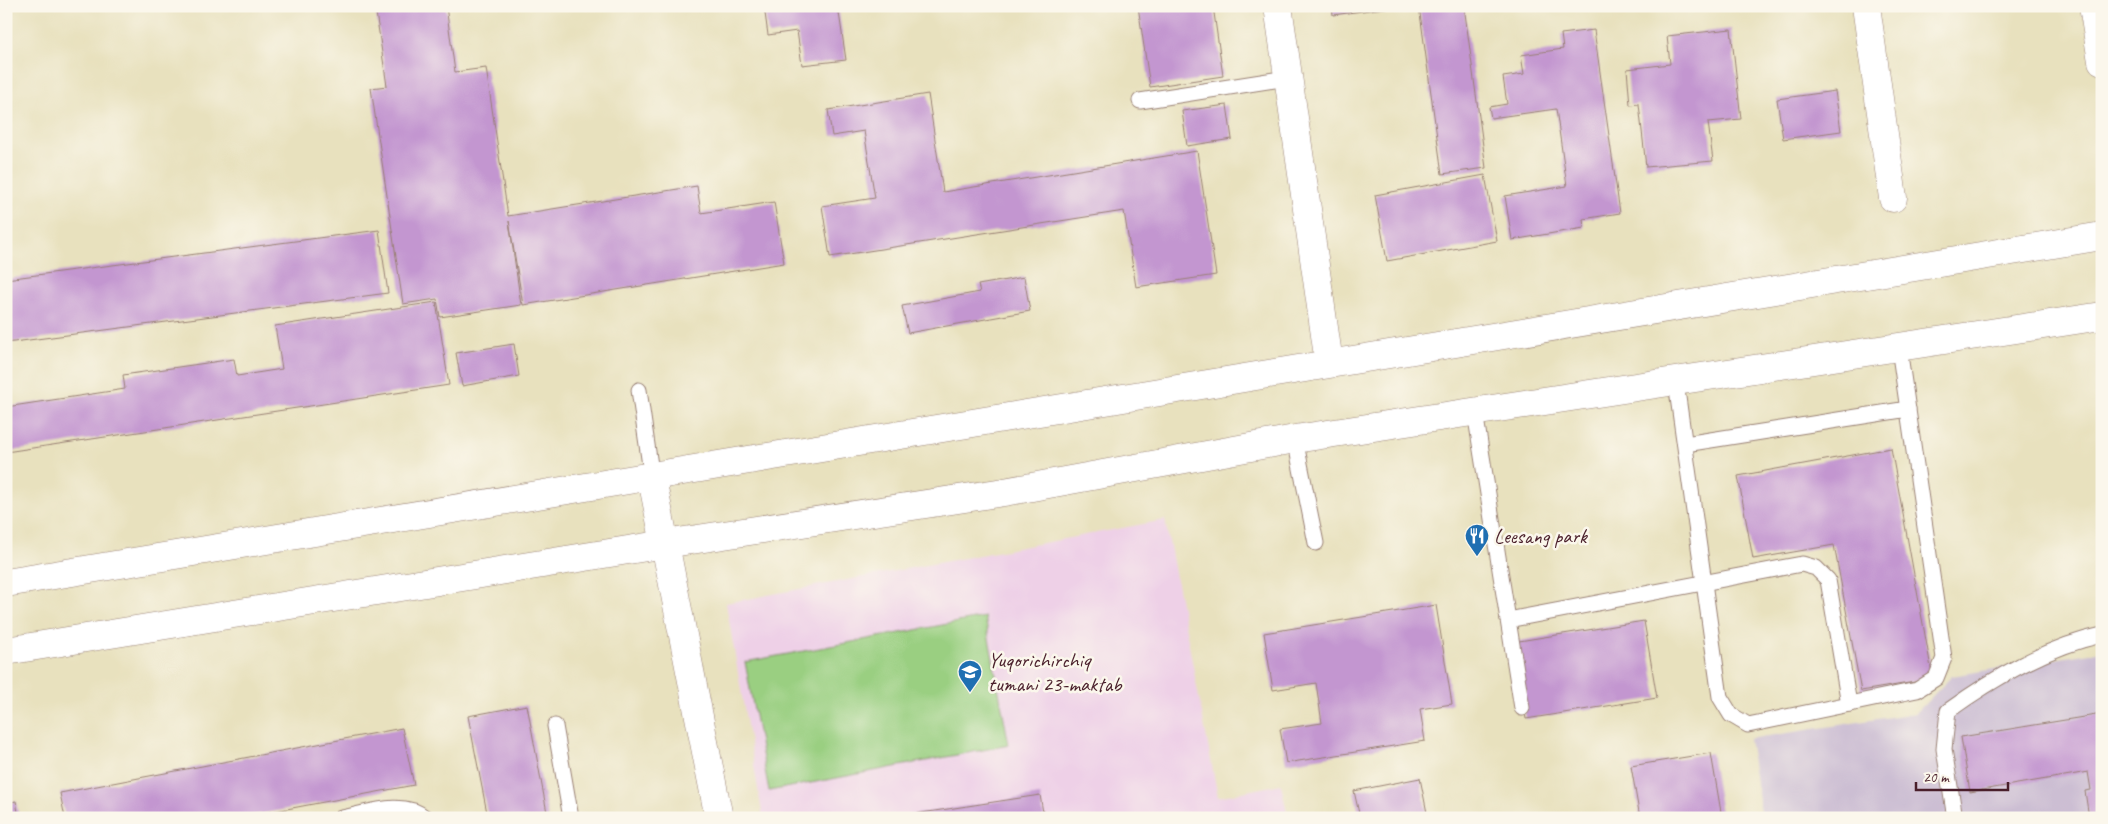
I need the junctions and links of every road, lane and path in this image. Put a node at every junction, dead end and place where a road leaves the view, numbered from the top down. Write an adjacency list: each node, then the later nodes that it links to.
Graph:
1 (1278, 6): 5 (main road)
2 (1866, 6): 7 (main road)
3 (2094, 6): 4 (main road)
4 (2102, 61)
5 (1287, 78): 6 (lane); 11 (main road)
6 (1140, 101)
7 (1893, 198)
8 (2102, 236): 11 (main road)
9 (2102, 316): 10 (main road)
10 (1899, 348): 12 (main road); 14 (lane)
11 (1329, 362): 18 (main road)
12 (1676, 383): 15 (main road); 17 (lane)
13 (639, 390): 18 (lane)
14 (1908, 409): 17 (lane); 26 (lane)
15 (1475, 412): 16 (main road); 23 (lane)
16 (1295, 439): 19 (lane); 20 (main road)
17 (1685, 444): 21 (lane)
18 (652, 479): 20 (main road); 22 (main road)
19 (1316, 543)
20 (665, 544): 25 (main road); 32 (main road)
21 (1704, 582): 23 (lane); 26 (lane); 26 (lane)
22 (6, 583)
23 (1508, 620): 27 (lane)
24 (2102, 635): 33 (lane)
25 (6, 651)
26 (1848, 704)
27 (1522, 708)
28 (555, 726): 31 (lane)
29 (341, 818): 30 (lane)
30 (426, 818)
31 (571, 818)
32 (719, 818)
33 (1955, 818)

